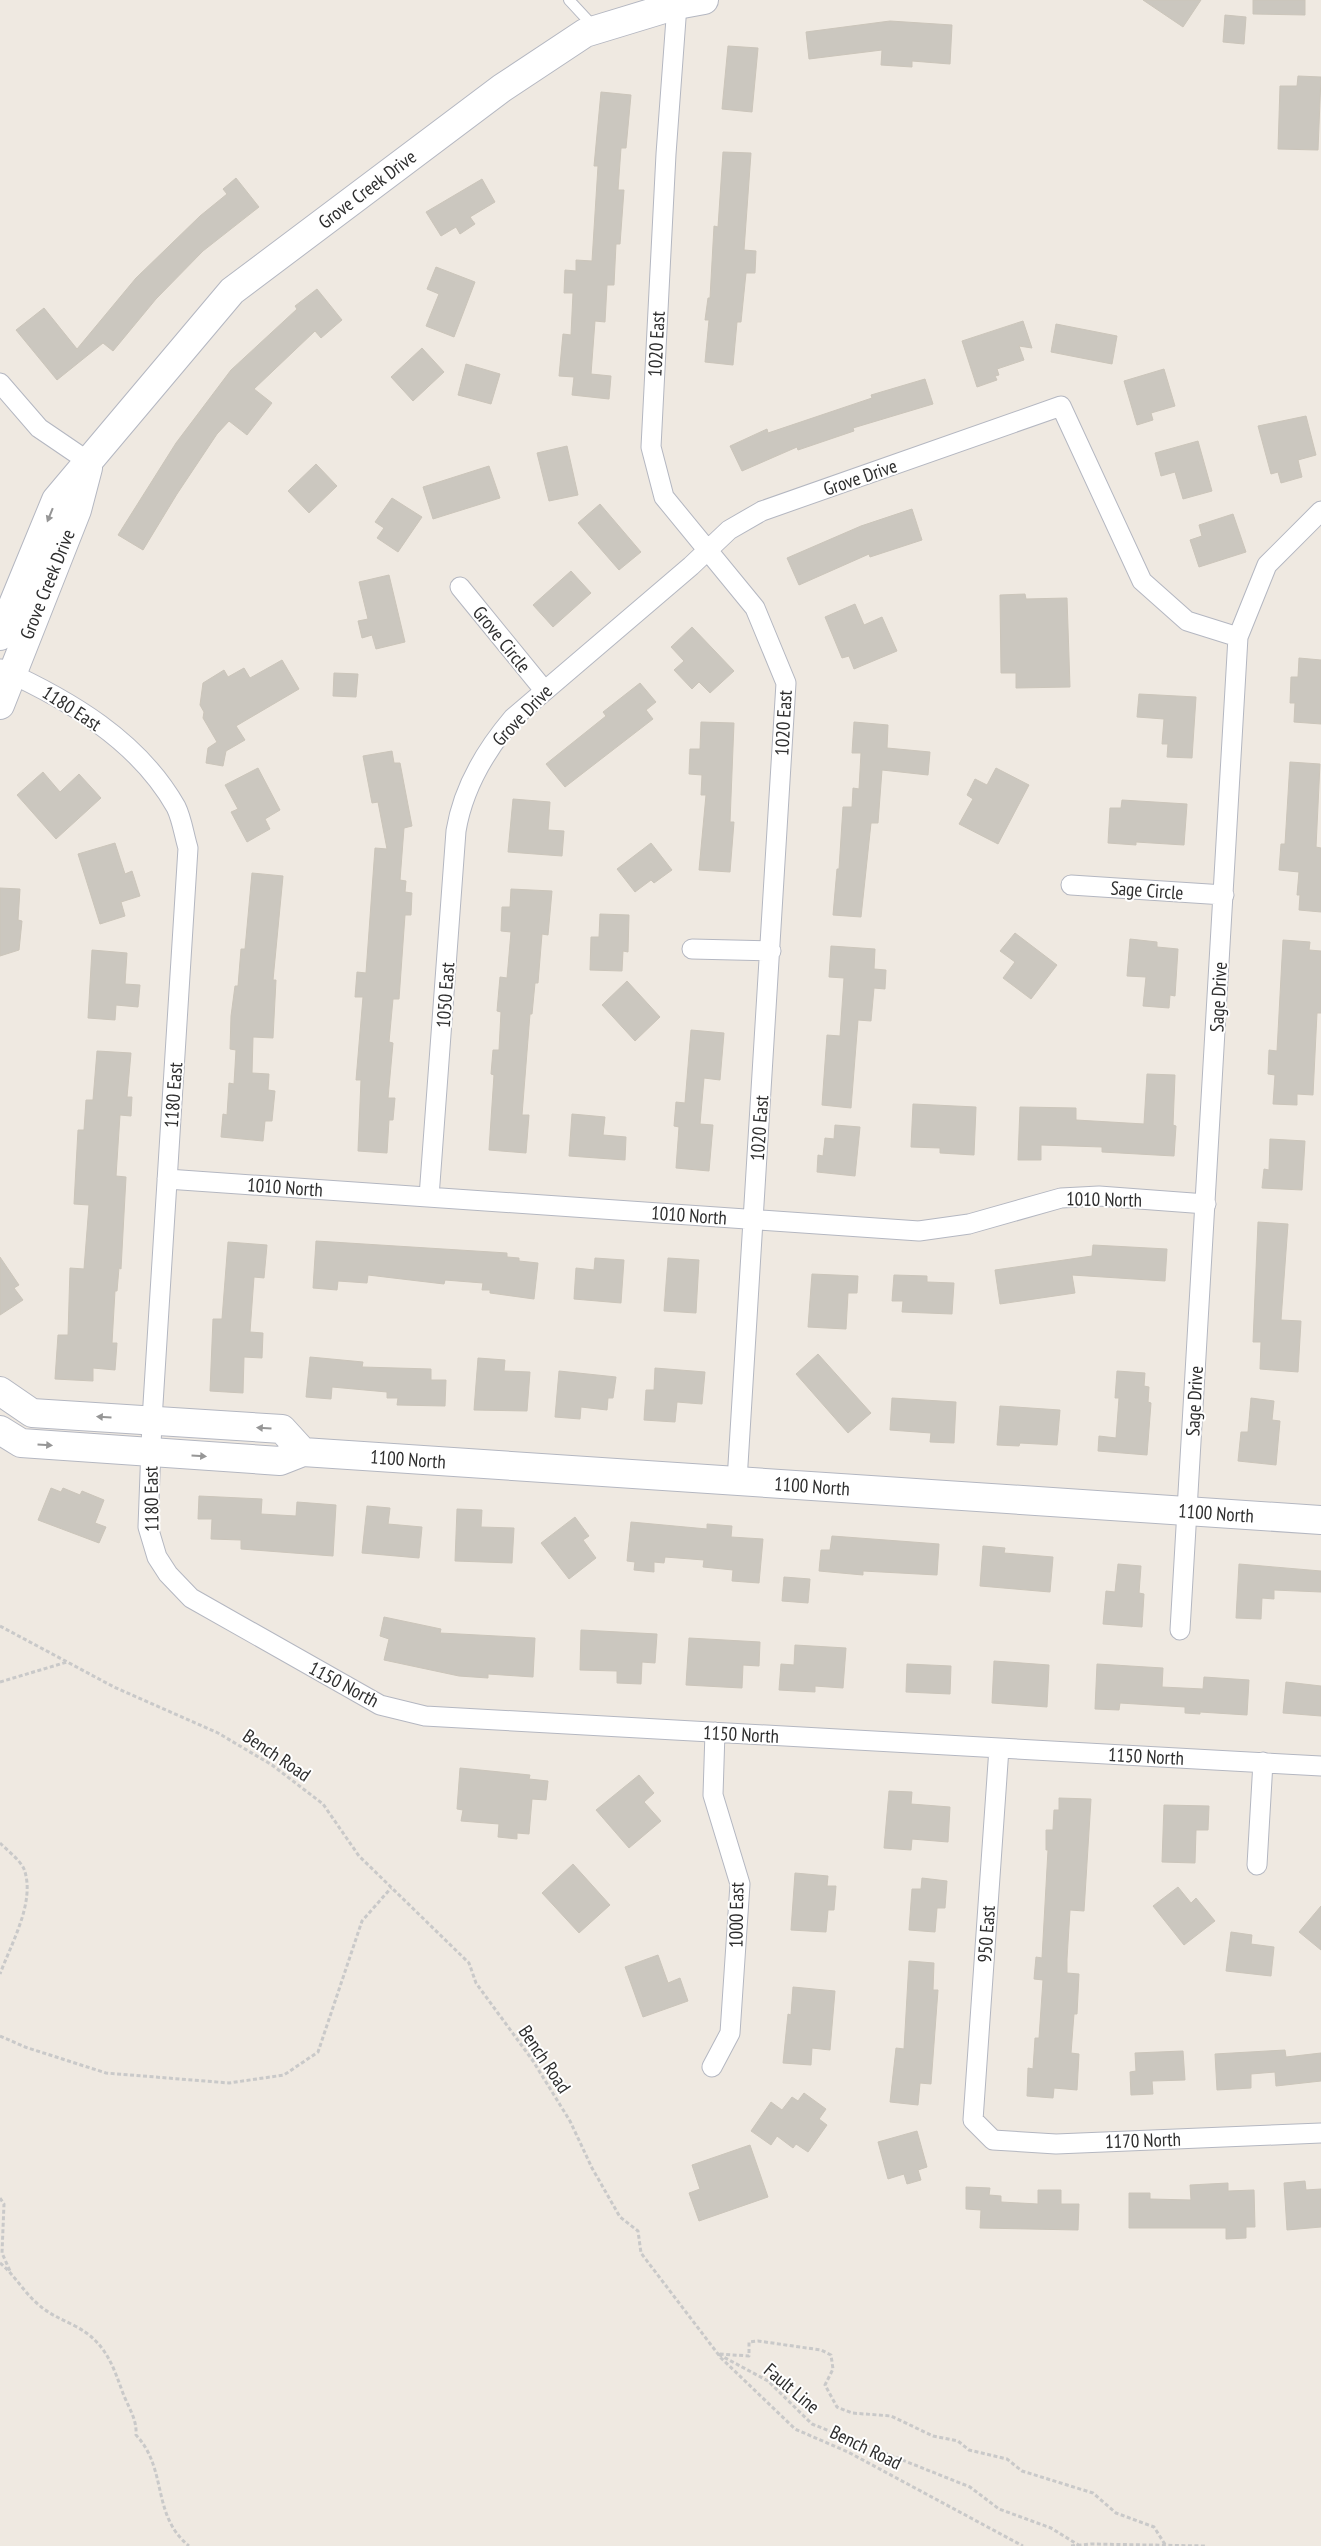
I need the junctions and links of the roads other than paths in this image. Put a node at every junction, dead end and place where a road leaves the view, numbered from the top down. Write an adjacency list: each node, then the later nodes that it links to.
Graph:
1 (569, 0): 4 (lane)
2 (704, 0): 3 (street, Grove Creek Drive)
3 (677, 5): 4 (street, Grove Creek Drive); 8 (street, 1020 East)
4 (597, 30): 6 (street, Grove Creek Drive)
5 (0, 383): 6 (street)
6 (89, 462): 10 (street, Grove Creek Drive, one-way to 10); 12 (street, Grove Creek Drive)
7 (1321, 511): 11 (street, Sage Drive)
8 (706, 550): 11 (street, Grove Drive); 13 (street, Grove Drive); 19 (street, 1020 East)
9 (460, 587): 13 (street, Grove Circle)
10 (0, 636)
11 (1238, 638): 17 (street, Sage Drive)
12 (6, 671): 14 (street, Grove Creek Drive); 20 (street, 1180 East)
13 (544, 690): 15 (street, Grove Drive)
14 (0, 705)
15 (464, 794): 21 (street, 1050 East)
16 (1071, 885): 17 (street, Sage Circle)
17 (1224, 895): 22 (street, Sage Drive)
18 (692, 949): 19 (street)
19 (771, 952): 23 (street, 1020 East)
20 (168, 1179): 21 (street, 1010 North); 25 (street, 1180 East)
21 (429, 1197): 23 (street, 1010 North)
22 (1206, 1204): 23 (street, 1010 North); 30 (street, Sage Drive)
23 (755, 1220): 29 (street, 1020 East)
24 (0, 1391): 25 (street, one-way to 24)
25 (152, 1420): 27 (street, one-way to 25); 28 (street, 1180 East)
26 (0, 1430): 28 (street, 1100 North, one-way to 28)
27 (303, 1452): 28 (street, 1100 North, one-way to 27); 29 (street, 1100 North)
28 (151, 1453): 32 (street, 1180 East)
29 (737, 1481): 30 (street, 1100 North)
30 (1188, 1511): 31 (street, 1100 North); 33 (street, Sage Drive)
31 (1321, 1520)
32 (191, 1598): 34 (street, 1150 North)
33 (1180, 1630)
34 (715, 1732): 35 (street, 1150 North); 39 (street, 1000 East)
35 (999, 1748): 36 (street, 1150 North); 40 (street, 950 East)
36 (1263, 1762): 37 (street, 1150 North); 38 (street)
37 (1321, 1766)
38 (1257, 1865)
39 (712, 2067)
40 (973, 2120): 41 (street, 1170 North)
41 (1321, 2133)

